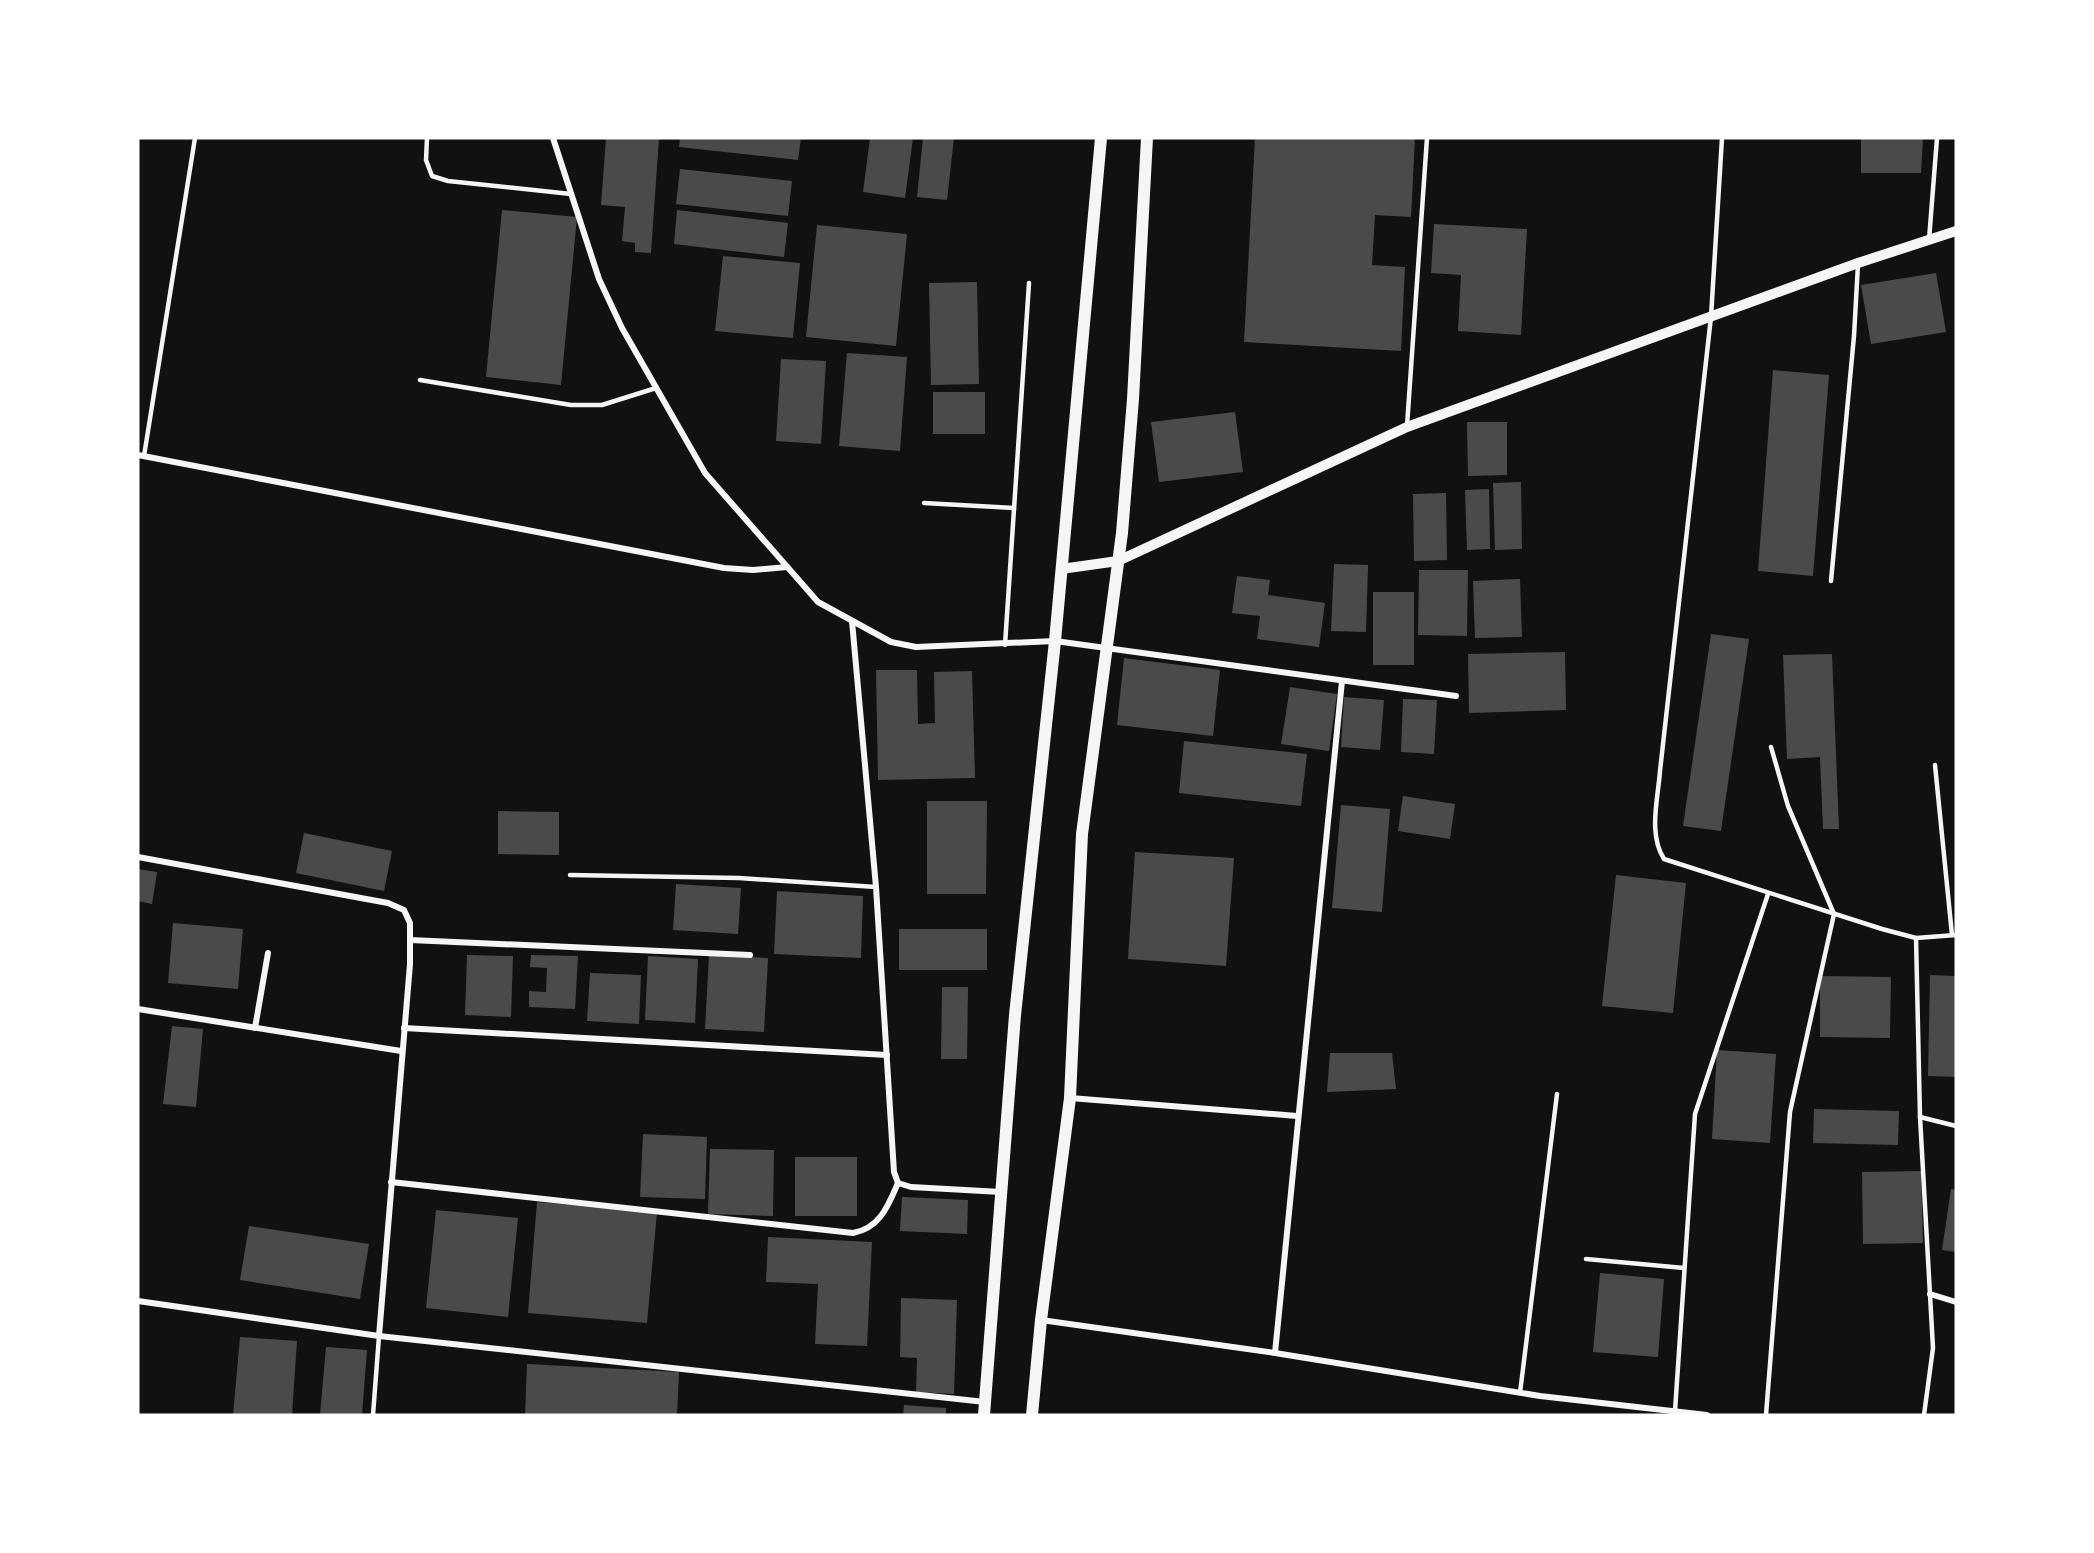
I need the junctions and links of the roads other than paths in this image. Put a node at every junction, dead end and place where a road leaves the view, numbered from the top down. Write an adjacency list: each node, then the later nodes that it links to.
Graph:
1 (195, 138): 18 (lane)
2 (427, 138): 9 (lane)
3 (553, 138): 9 (street)
4 (1101, 138): 23 (main road)
5 (1147, 138): 21 (main road)
6 (1427, 138): 17 (lane)
7 (1722, 138): 14 (lane)
8 (1937, 138): 11 (lane)
9 (571, 194): 16 (street)
10 (1956, 231): 11 (street)
11 (1929, 240): 12 (street)
12 (1858, 263): 14 (street); 24 (lane)
13 (1029, 284): 20 (lane)
14 (1711, 317): 17 (street); 36 (lane)
15 (420, 380): 16 (lane)
16 (656, 388): 22 (street)
17 (1407, 427): 21 (street)
18 (141, 456): 22 (street)
19 (924, 503): 20 (lane)
20 (1014, 508): 27 (lane)
21 (1118, 561): 23 (street); 28 (main road)
22 (787, 567): 25 (street)
23 (1061, 568): 26 (main road)
24 (1831, 581)
25 (852, 621): 27 (street); 35 (street)
26 (1054, 641): 27 (street); 28 (street); 55 (main road)
27 (1005, 645)
28 (1106, 650): 29 (street); 49 (main road)
29 (1342, 681): 30 (street); 50 (street)
30 (1456, 696)
31 (1772, 747): 37 (lane)
32 (1935, 765): 38 (lane)
33 (138, 857): 40 (street)
34 (570, 875): 35 (lane)
35 (876, 887): 47 (street)
36 (1768, 894): 37 (lane); 57 (lane)
37 (1834, 914): 39 (lane); 70 (lane)
38 (1954, 935): 39 (lane)
39 (1916, 938): 51 (lane)
40 (410, 940): 42 (street); 45 (street)
41 (268, 954): 44 (street)
42 (750, 955)
43 (138, 1009): 44 (street)
44 (255, 1028): 46 (street)
45 (404, 1028): 46 (street); 47 (street)
46 (401, 1051): 53 (street)
47 (887, 1055): 54 (street)
48 (1557, 1094): 64 (lane)
49 (1070, 1098): 50 (street); 61 (main road)
50 (1298, 1116): 63 (street)
51 (1920, 1117): 52 (lane); 58 (lane)
52 (1956, 1125)
53 (391, 1182): 54 (street); 62 (street)
54 (898, 1183): 55 (street)
55 (1002, 1192): 65 (main road)
56 (1586, 1259): 57 (lane)
57 (1684, 1268): 66 (lane)
58 (1930, 1293): 60 (street); 71 (lane)
59 (138, 1301): 62 (street)
60 (1956, 1302)
61 (1041, 1320): 63 (street); 68 (main road)
62 (379, 1336): 65 (street); 67 (lane)
63 (1275, 1353): 64 (street)
64 (1520, 1393): 66 (street)
65 (985, 1409)
66 (1675, 1411): 69 (street)
67 (374, 1415)
68 (1032, 1415)
69 (1707, 1415)
70 (1766, 1415)
71 (1924, 1415)

